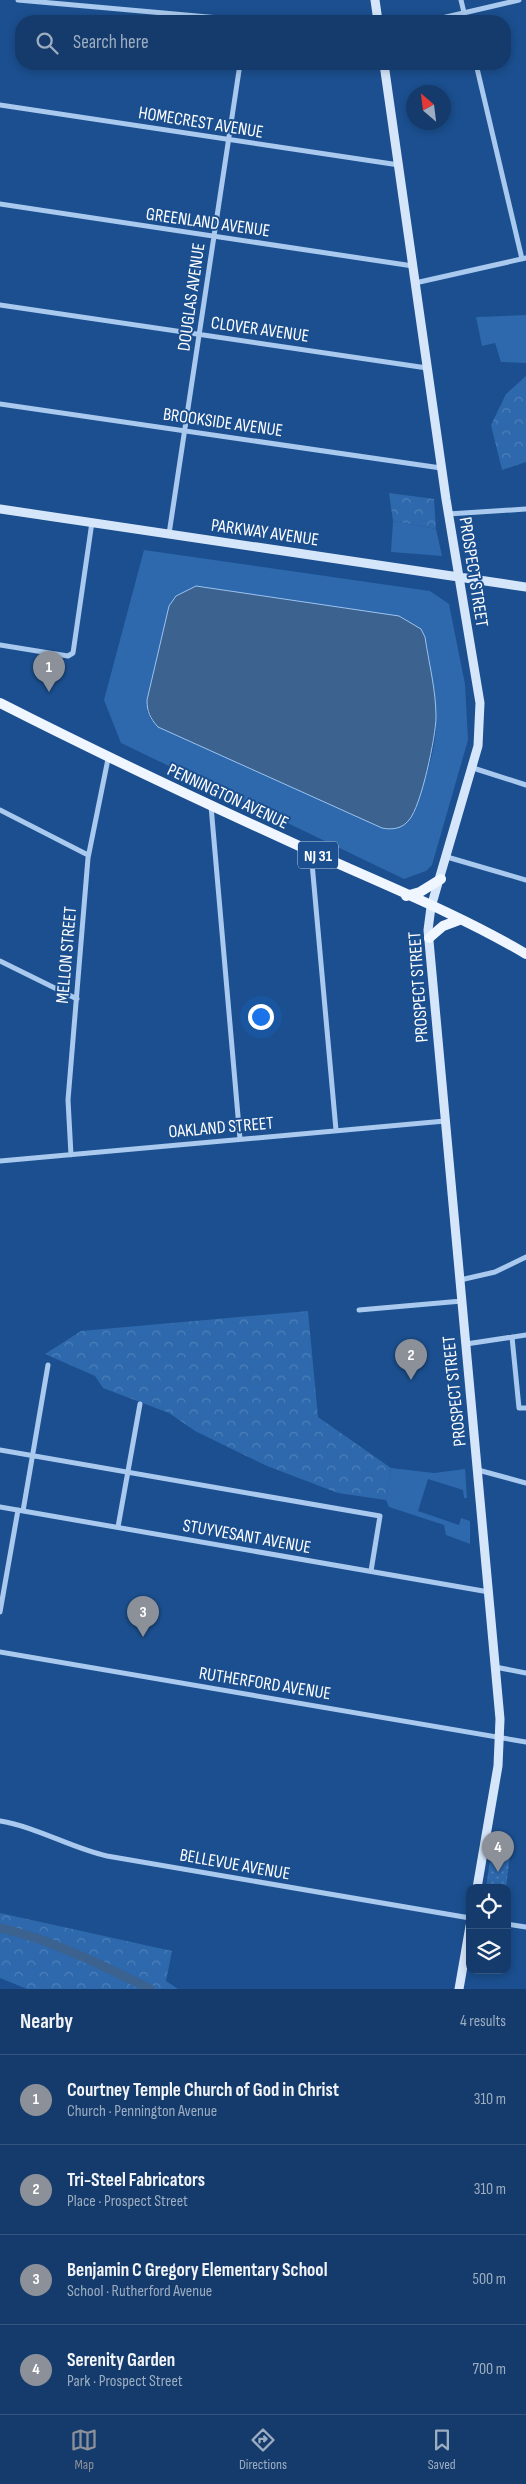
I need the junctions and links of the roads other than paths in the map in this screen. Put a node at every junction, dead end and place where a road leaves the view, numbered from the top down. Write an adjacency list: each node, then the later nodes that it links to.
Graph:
1 (18, 0): 6 (street)
2 (92, 0): 6 (street)
3 (375, 0): 9 (street)
4 (461, 0): 7 (street)
5 (520, 0): 7 (street)
6 (91, 7): 8 (street)
7 (464, 13): 10 (street)
8 (180, 15)
9 (377, 15)
10 (455, 15)
11 (239, 70): 15 (street, DOUGLAS AVENUE)
12 (385, 70): 16 (street, PROSPECT STREET)
13 (477, 70): 19 (street)
14 (0, 106): 15 (street, HOMECREST AVENUE)
15 (229, 140): 16 (street, HOMECREST AVENUE); 18 (street, DOUGLAS AVENUE)
16 (398, 165): 20 (street, PROSPECT STREET)
17 (0, 204): 18 (street, GREENLAND AVENUE)
18 (214, 236): 20 (street, GREENLAND AVENUE); 23 (street, DOUGLAS AVENUE)
19 (524, 258): 21 (street)
20 (413, 266): 21 (street, PROSPECT STREET)
21 (415, 283): 24 (street, PROSPECT STREET)
22 (0, 305): 23 (street, CLOVER AVENUE)
23 (200, 334): 24 (street, CLOVER AVENUE); 26 (street, DOUGLAS AVENUE)
24 (427, 368): 27 (street, PROSPECT STREET)
25 (0, 404): 26 (street, BROOKSIDE AVENUE)
26 (185, 431): 27 (street, BROOKSIDE AVENUE); 32 (street, DOUGLAS AVENUE)
27 (442, 468): 30 (street, PROSPECT STREET)
28 (0, 509): 31 (street, PARKWAY AVENUE)
29 (526, 509): 30 (street)
30 (448, 514): 33 (street, PROSPECT STREET)
31 (92, 522): 32 (street, PARKWAY AVENUE); 35 (street)
32 (169, 534): 33 (street, PARKWAY AVENUE)
33 (458, 578): 34 (street, PARKWAY AVENUE); 38 (street, PROSPECT STREET)
34 (526, 587)
35 (0, 646)
36 (0, 703): 37 (main road, PENNINGTON AVENUE / NJ 31)
37 (108, 759): 40 (main road, PENNINGTON AVENUE / NJ 31); 43 (street, MELLON STREET)
38 (472, 768): 39 (street); 44 (street, PROSPECT STREET)
39 (526, 785)
40 (212, 806): 42 (main road, PENNINGTON AVENUE / NJ 31); 56 (street)
41 (0, 810): 43 (street)
42 (311, 852): 47 (main road, PENNINGTON AVENUE / NJ 31); 55 (street)
43 (88, 855): 53 (street, MELLON STREET)
44 (447, 857): 45 (street, PROSPECT STREET); 46 (street)
45 (441, 879): 47 (main road); 48 (street, PROSPECT STREET)
46 (526, 880)
47 (406, 896): 48 (main road, PENNINGTON AVENUE / NJ 31)
48 (432, 907): 49 (main road, PENNINGTON AVENUE / NJ 31); 50 (street, PROSPECT STREET)
49 (458, 920): 50 (main road); 51 (main road, PENNINGTON AVENUE / NJ 31)
50 (428, 938): 54 (street, PROSPECT STREET)
51 (526, 954)
52 (0, 962): 53 (street)
53 (76, 999): 57 (street, MELLON STREET)
54 (445, 1120): 55 (street, OAKLAND STREET); 60 (street, PROSPECT STREET)
55 (336, 1130): 56 (street, OAKLAND STREET)
56 (240, 1139): 57 (street, OAKLAND STREET)
57 (71, 1155): 58 (street, OAKLAND STREET)
58 (0, 1161)
59 (526, 1257): 60 (street)
60 (460, 1280): 61 (street, PROSPECT STREET)
61 (462, 1301): 62 (street); 65 (street, PROSPECT STREET)
62 (359, 1310)
63 (526, 1335): 64 (street)
64 (512, 1337): 65 (street); 68 (street)
65 (466, 1344): 71 (street, PROSPECT STREET)
66 (48, 1365): 70 (street)
67 (140, 1404): 72 (street)
68 (526, 1408)
69 (0, 1450): 70 (street)
70 (33, 1456): 72 (street); 75 (street)
71 (478, 1470): 73 (street); 78 (street, PROSPECT STREET)
72 (128, 1473): 76 (street); 77 (street)
73 (526, 1483)
74 (0, 1507): 75 (street, STUYVESANT AVENUE)
75 (20, 1510): 76 (street, STUYVESANT AVENUE); 79 (street)
76 (118, 1527): 77 (street, STUYVESANT AVENUE)
77 (371, 1571): 78 (street, STUYVESANT AVENUE)
78 (489, 1592): 81 (street, PROSPECT STREET)
79 (0, 1612)
80 (0, 1652): 83 (street, RUTHERFORD AVENUE)
81 (495, 1667): 82 (street); 83 (street, PROSPECT STREET)
82 (526, 1673)
83 (501, 1737): 84 (street, RUTHERFORD AVENUE); 86 (street, PROSPECT STREET)
84 (526, 1742)
85 (0, 1821): 87 (street, BELLEVUE AVENUE)
86 (478, 1884)
87 (466, 1917)
88 (511, 1925): 89 (street)
89 (526, 1927)
90 (469, 1929): 91 (street)
91 (458, 1989)

